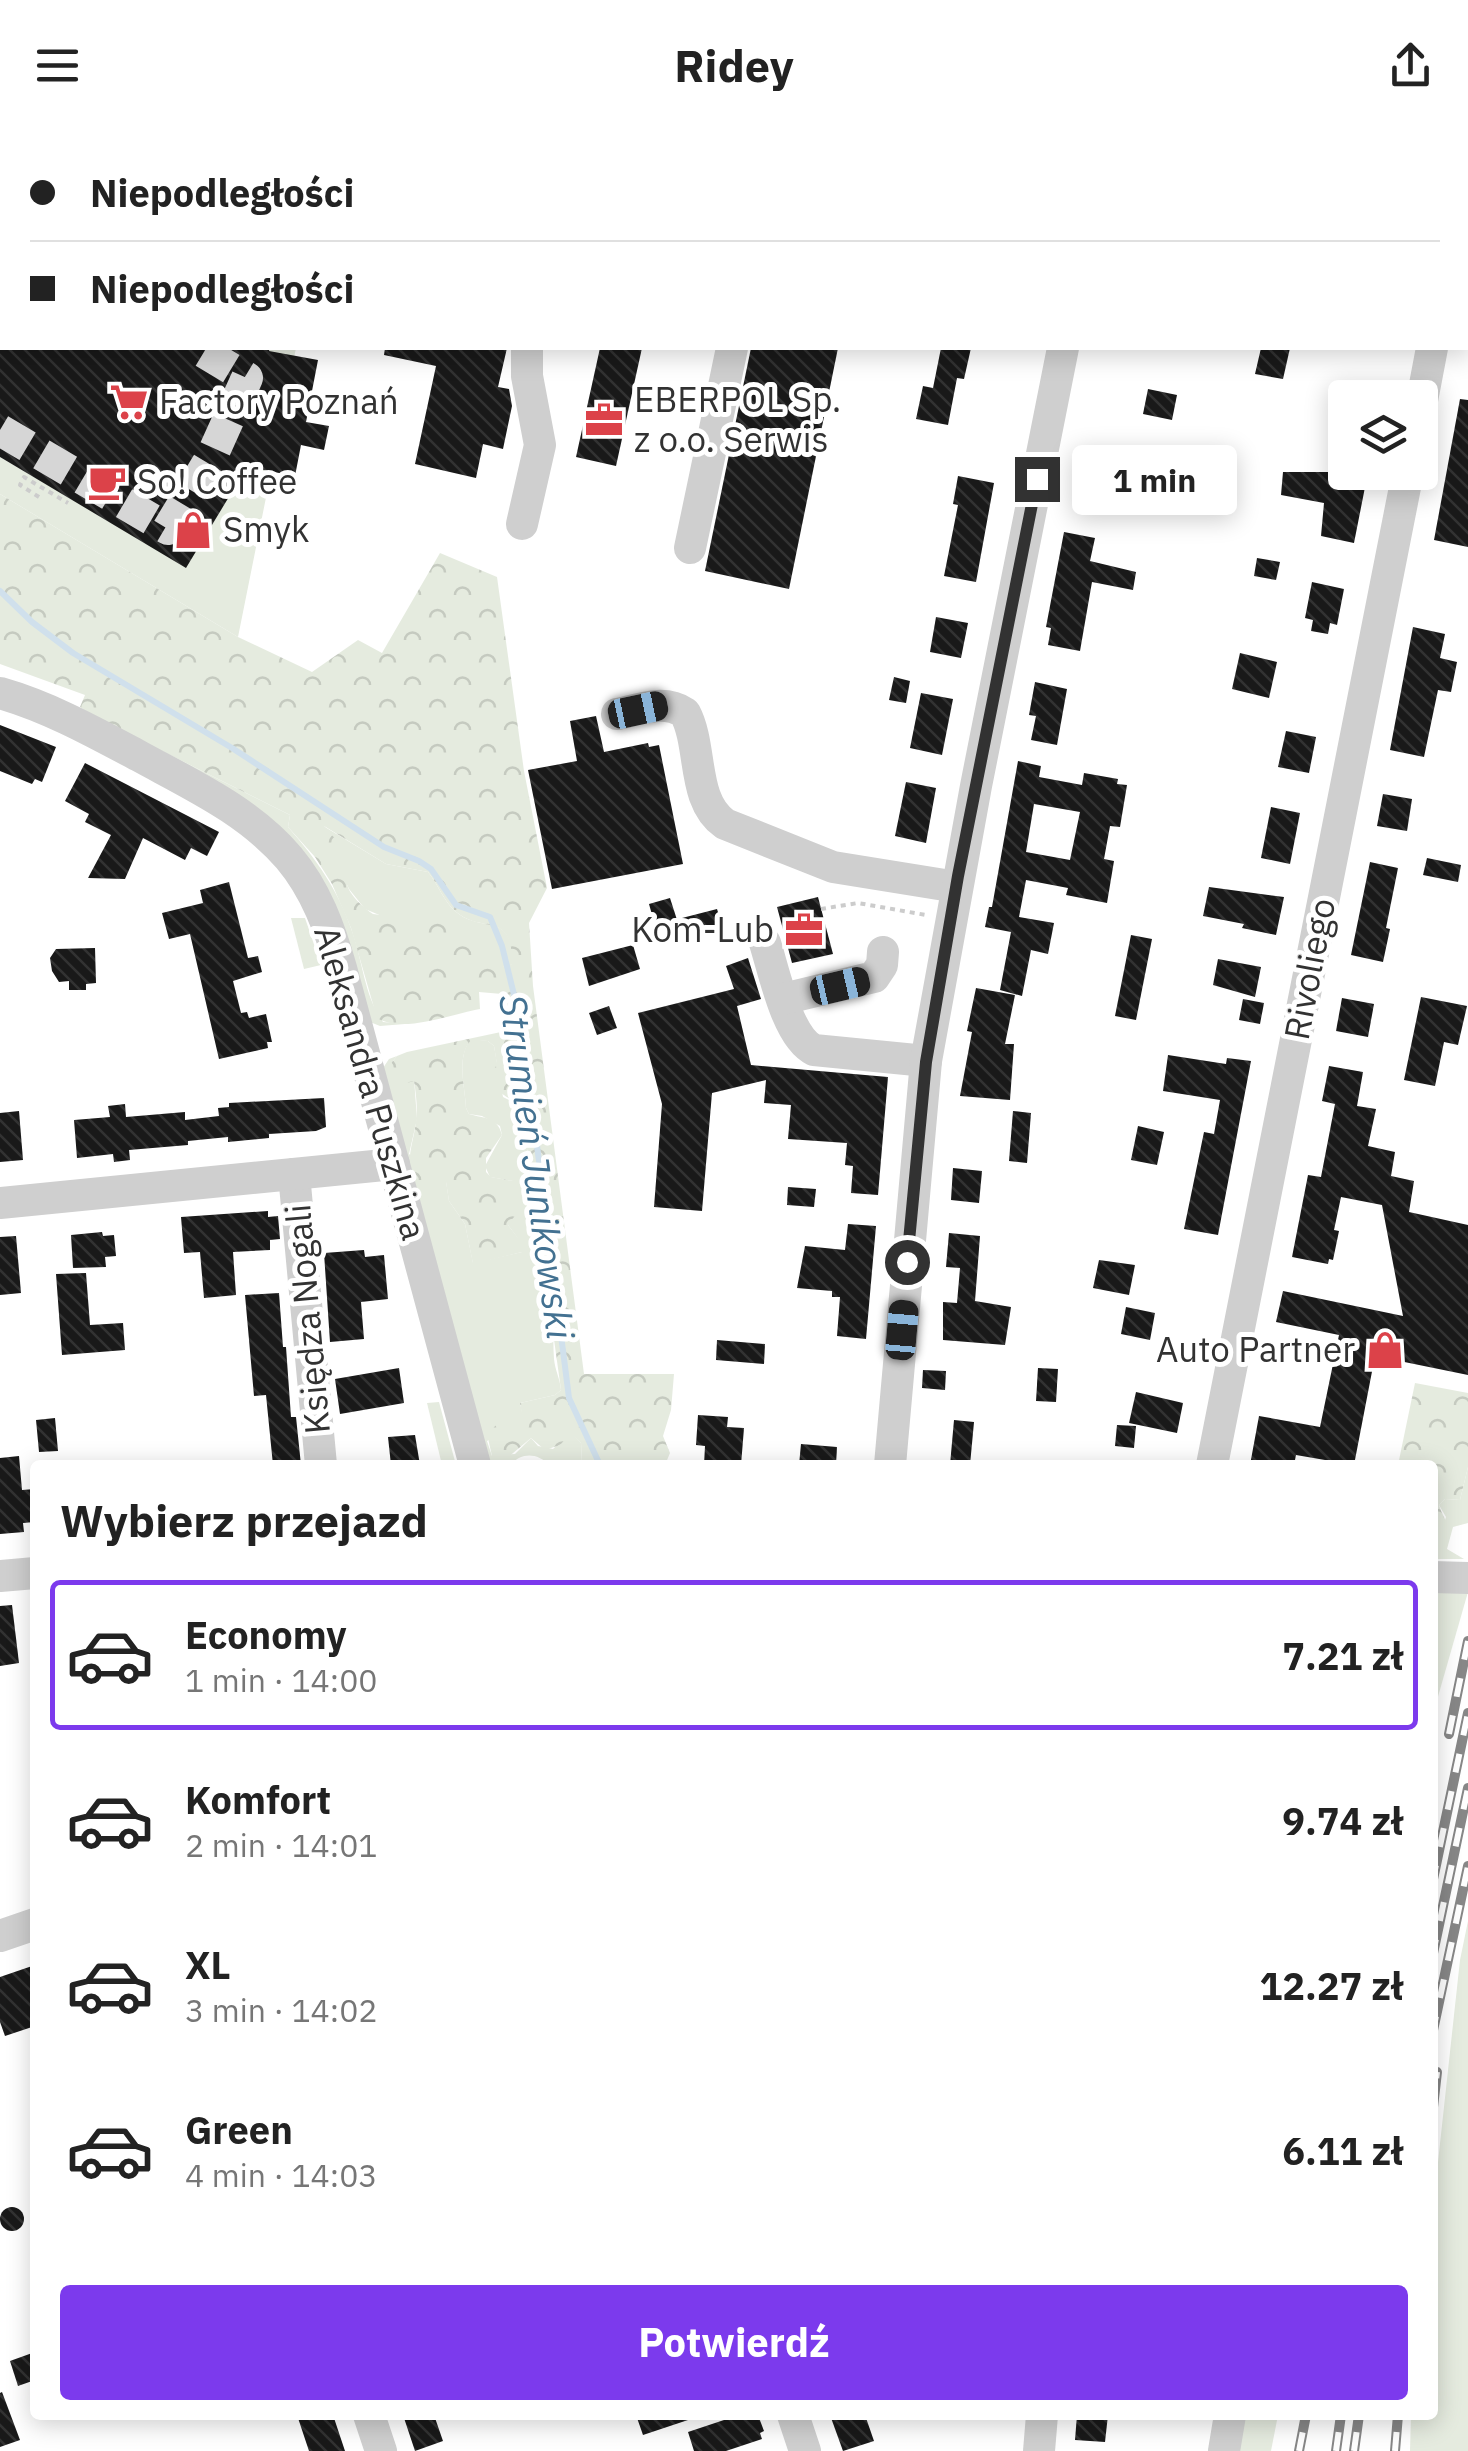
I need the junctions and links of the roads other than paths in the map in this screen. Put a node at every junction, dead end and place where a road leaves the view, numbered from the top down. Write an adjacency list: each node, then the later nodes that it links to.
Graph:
1 (527, 350): 7 (street)
2 (732, 350): 8 (street)
3 (1062, 350): 11 (street)
4 (1432, 350): 5 (street)
5 (1426, 380)
6 (1404, 490): 22 (street, Rivoliego)
7 (522, 524)
8 (690, 548)
9 (0, 693): 16 (street, Aleksandra Puszkina)
10 (617, 714): 11 (street)
11 (956, 887): 15 (street)
12 (765, 943): 14 (street)
13 (883, 952): 14 (street)
14 (784, 999): 15 (street)
15 (926, 1062): 21 (street)
16 (394, 1164): 17 (street); 20 (street, Aleksandra Puszkina)
17 (294, 1174): 18 (street); 19 (street, Księdza Nogali)
18 (0, 1203)
19 (321, 1460)
20 (474, 1460)
21 (890, 1460)
22 (1213, 1460)
23 (30, 1574): 24 (street)
24 (0, 1576)
25 (1438, 1577): 26 (street)
26 (1468, 1578)
27 (30, 1926): 28 (street)
28 (0, 1936)
29 (371, 2420): 33 (street)
30 (795, 2420): 34 (street)
31 (1042, 2420): 35 (street)
32 (1229, 2420): 36 (street)
33 (382, 2451)
34 (806, 2451)
35 (1039, 2451)
36 (1224, 2451)

